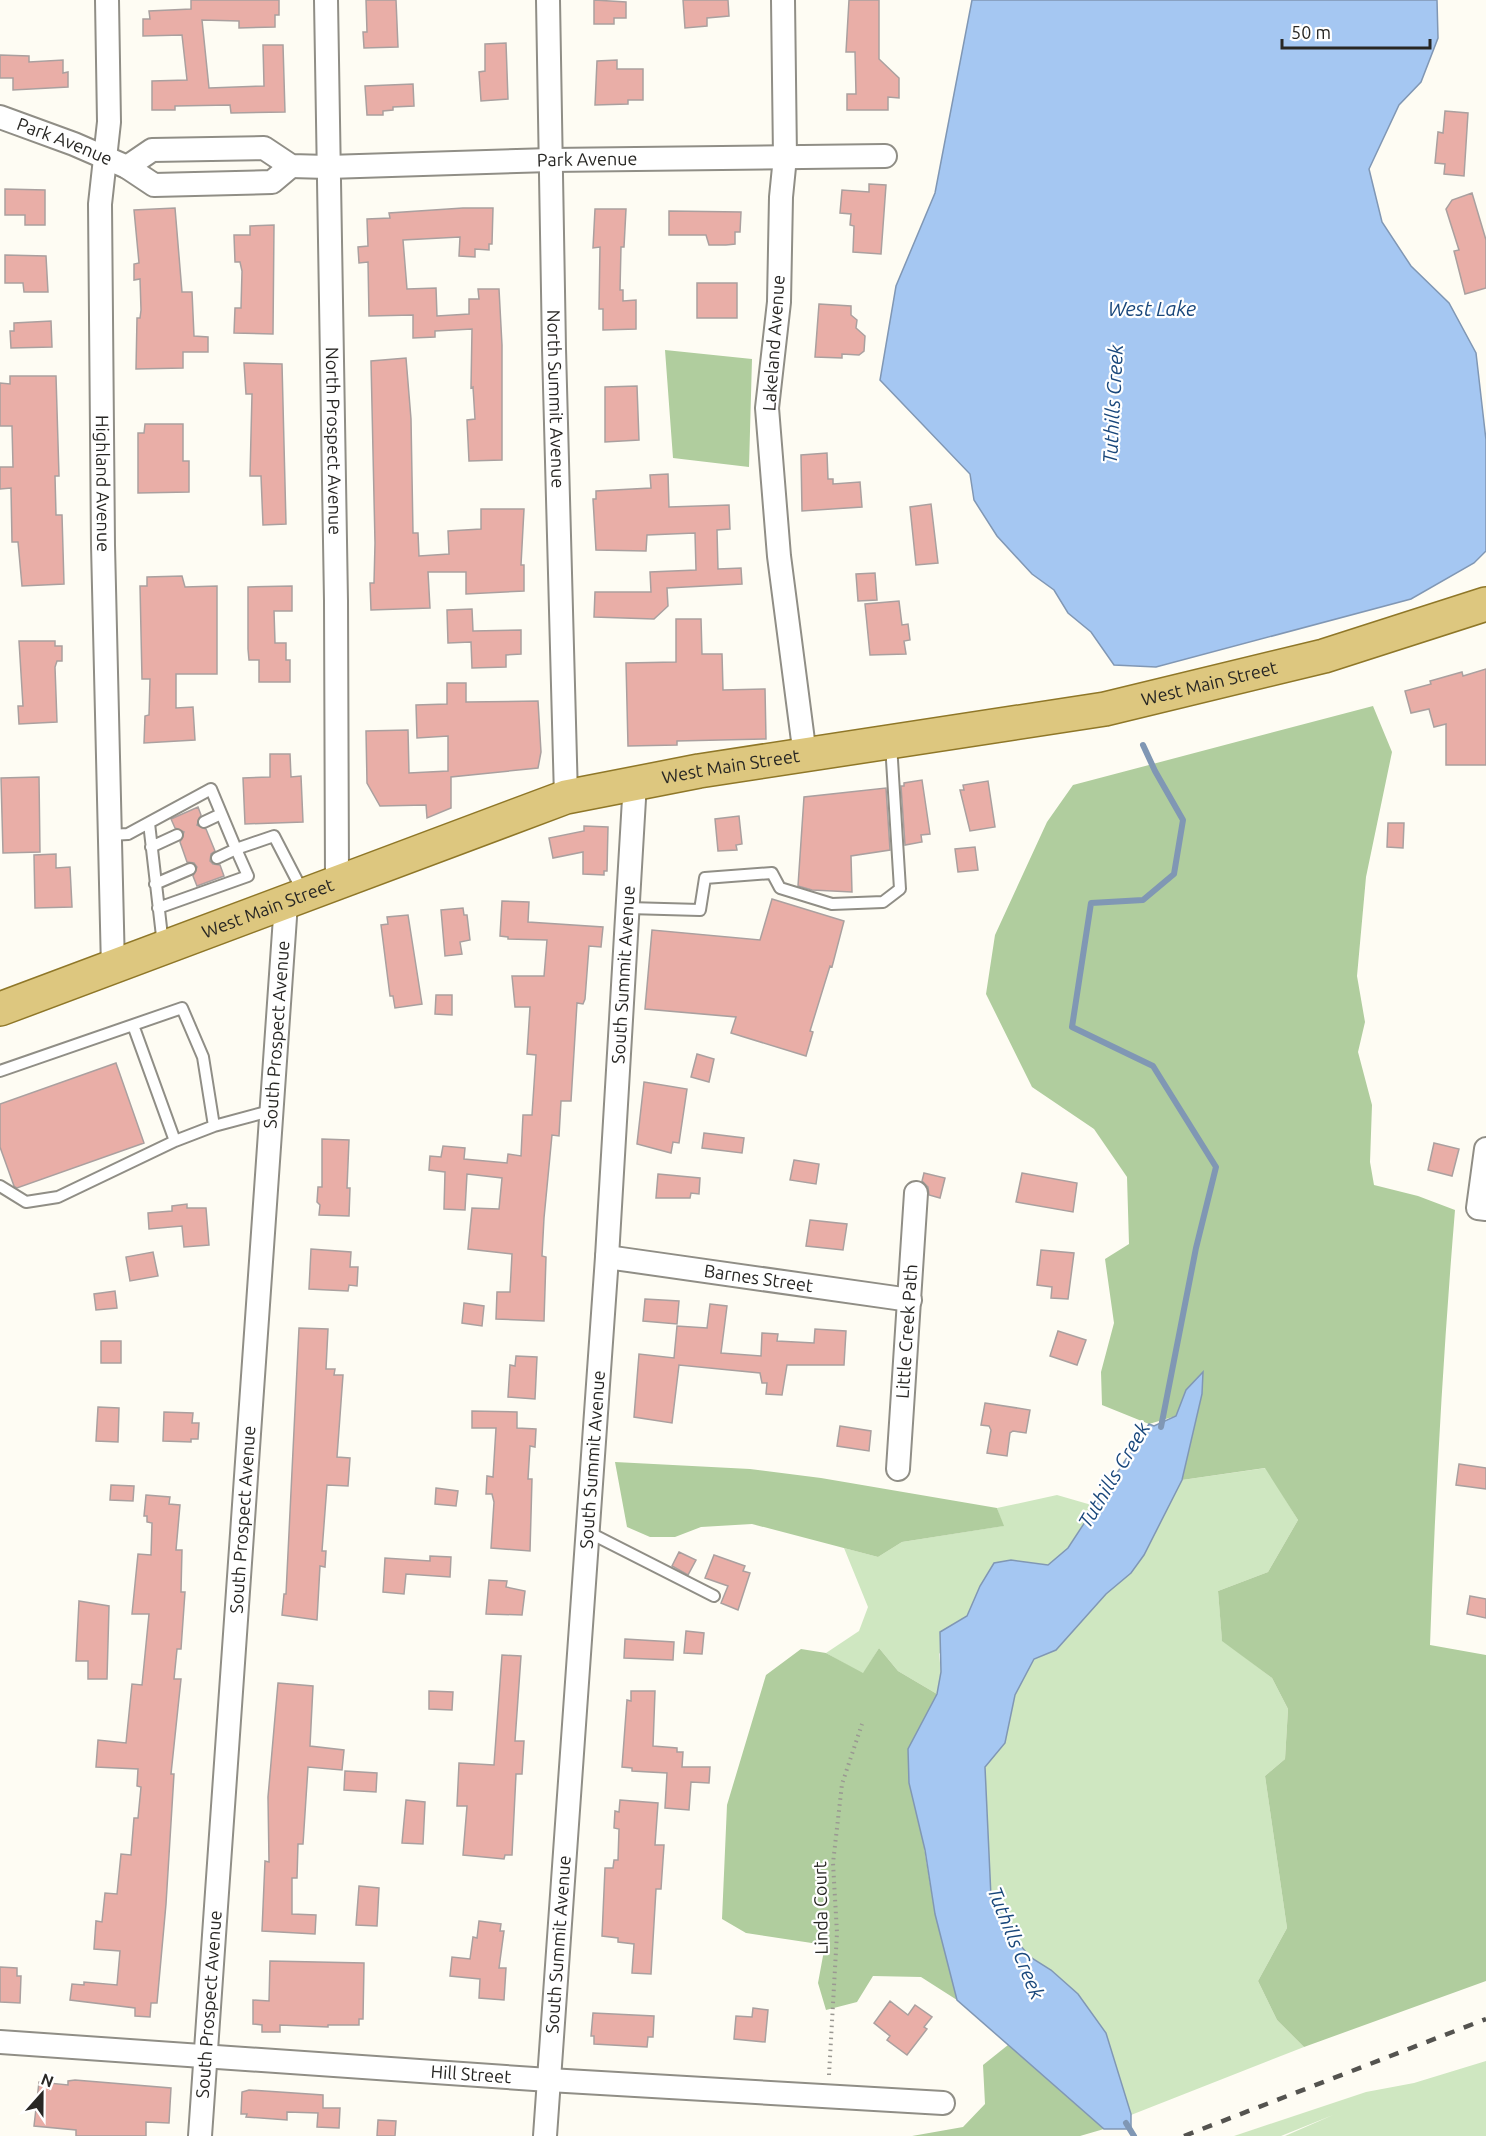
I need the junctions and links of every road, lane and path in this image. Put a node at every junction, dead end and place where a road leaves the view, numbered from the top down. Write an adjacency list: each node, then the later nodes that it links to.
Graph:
1 (107, 0): 8 (street, Highland Avenue)
2 (326, 0): 12 (street, North Prospect Avenue)
3 (548, 0): 9 (street, North Summit Avenue)
4 (783, 0): 7 (street, Lakeland Avenue)
5 (0, 117): 8 (street, Park Avenue)
6 (885, 156): 7 (street, Park Avenue)
7 (785, 157): 9 (street, Park Avenue); 15 (street, Lakeland Avenue)
8 (104, 158): 11 (street, Park Avenue); 21 (street, Highland Avenue)
9 (551, 160): 12 (street, Park Avenue); 17 (street, North Summit Avenue)
10 (291, 166): 11 (street, Park Avenue); 11 (street, Park Avenue); 12 (street, Park Avenue)
11 (127, 167)
12 (328, 167): 27 (street, North Prospect Avenue)
13 (1486, 604): 14 (main road, West Main Street)
14 (890, 743): 15 (main road, West Main Street); 31 (lane)
15 (805, 756): 16 (main road, West Main Street)
16 (635, 782): 17 (main road, West Main Street); 31 (street, South Summit Avenue)
17 (566, 797): 27 (main road, West Main Street)
18 (222, 814): 19 (lane); 20 (lane); 24 (lane)
19 (204, 822)
20 (149, 823): 21 (lane); 23 (lane)
21 (110, 835): 33 (street, Highland Avenue)
22 (177, 835): 23 (lane)
23 (151, 847): 28 (lane)
24 (236, 849): 25 (lane); 29 (lane); 30 (lane)
25 (217, 858)
26 (190, 869): 28 (lane)
27 (337, 882): 29 (main road, West Main Street)
28 (155, 884): 30 (lane)
29 (295, 899): 32 (main road, West Main Street); 37 (street, South Prospect Avenue)
30 (158, 908): 32 (lane)
31 (628, 908): 44 (street, South Summit Avenue)
32 (164, 949): 33 (main road, West Main Street)
33 (113, 968): 34 (main road, West Main Street)
34 (0, 1009)
35 (133, 1025): 36 (lane); 38 (lane); 39 (lane)
36 (0, 1071)
37 (270, 1111): 38 (lane); 51 (street, South Prospect Avenue)
38 (214, 1126): 39 (lane)
39 (175, 1141): 41 (lane)
40 (1486, 1149): 43 (street)
41 (0, 1185)
42 (916, 1193): 45 (street, Little Creek Path)
43 (1482, 1209)
44 (607, 1257): 45 (street, Barnes Street); 47 (street, South Summit Avenue)
45 (910, 1300): 46 (street, Little Creek Path)
46 (898, 1469)
47 (588, 1532): 48 (lane); 52 (street, South Summit Avenue)
48 (714, 1596)
49 (862, 1724): 53 (path, Linda Court)
50 (0, 2042): 51 (street, Hill Street)
51 (206, 2055): 52 (street, Hill Street); 55 (street, South Prospect Avenue)
52 (549, 2080): 53 (street, Hill Street); 56 (street, South Summit Avenue)
53 (828, 2096): 54 (street, Hill Street)
54 (943, 2103)
55 (200, 2136)
56 (545, 2136)

